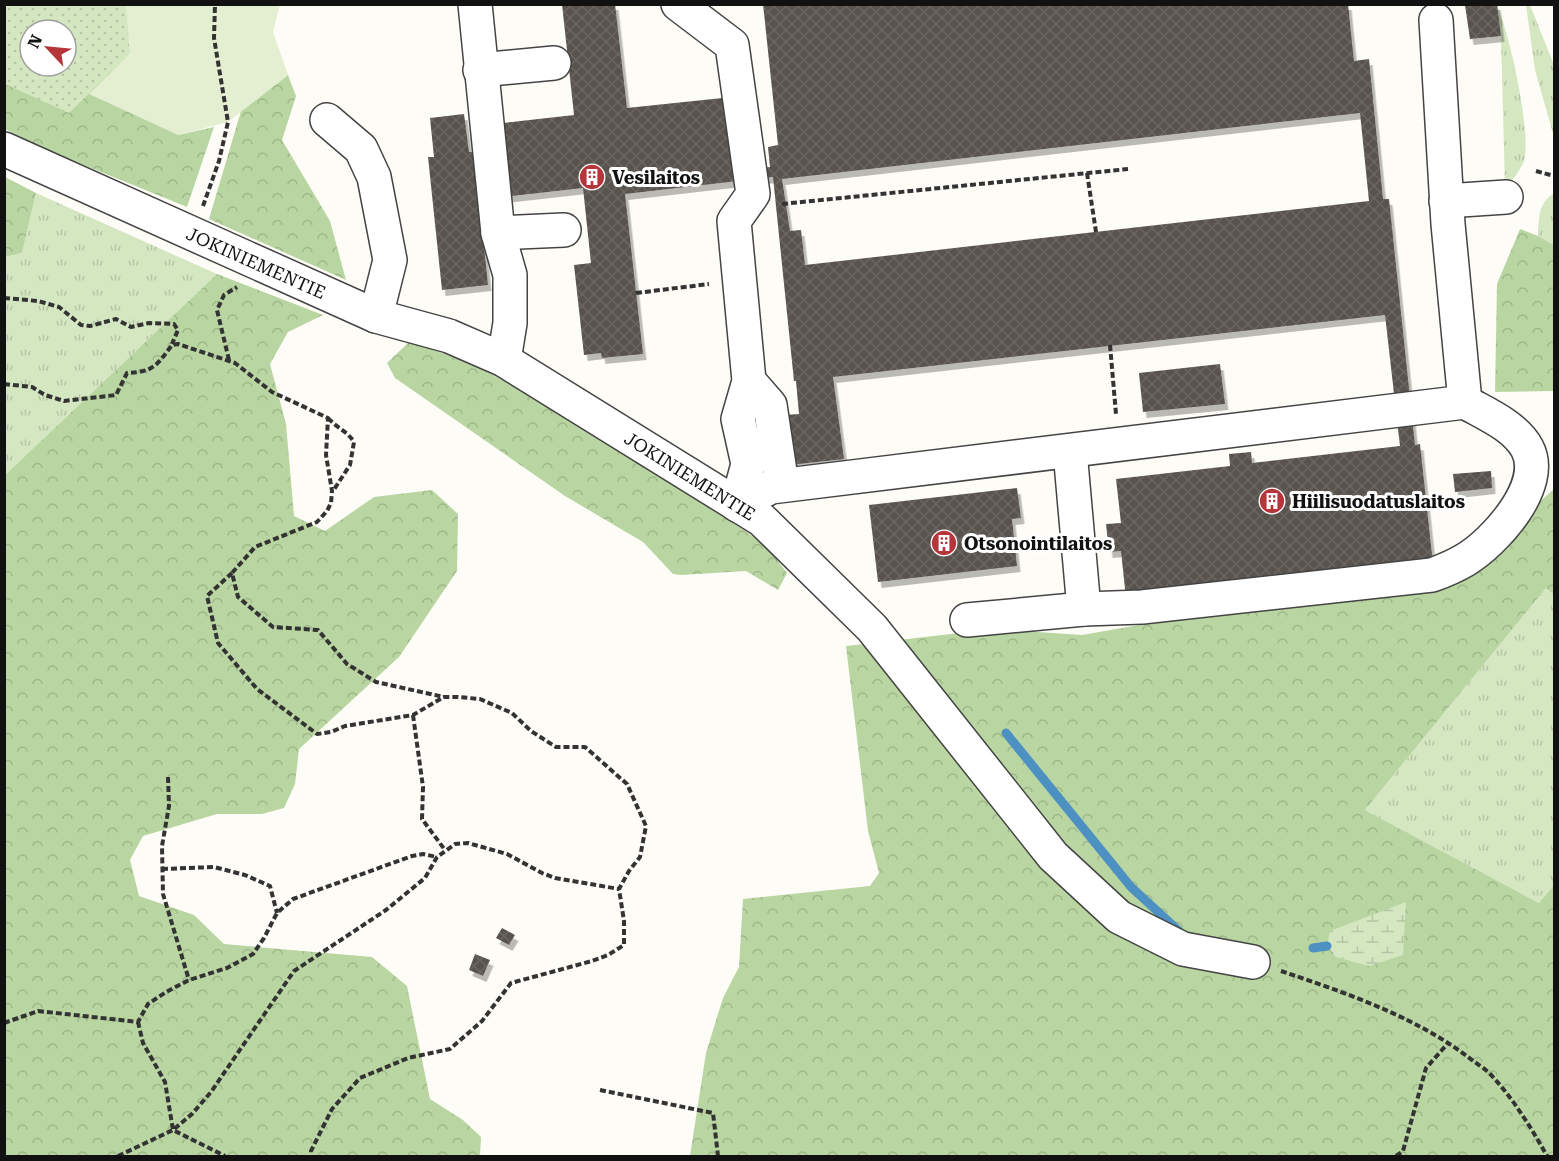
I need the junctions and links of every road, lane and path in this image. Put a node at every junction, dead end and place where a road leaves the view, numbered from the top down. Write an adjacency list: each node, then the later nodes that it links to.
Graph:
1 (215, 4): 18 (path)
2 (475, 4): 6 (street)
3 (678, 4): 15 (street)
4 (1436, 20): 14 (street)
5 (554, 63): 6 (street)
6 (480, 70): 19 (street)
7 (327, 120): 24 (street)
8 (4, 149): 18 (street, JOKINIEMENTIE)
9 (1128, 169): 11 (path)
10 (1536, 171): 12 (path)
11 (1087, 173): 15 (path); 17 (path)
12 (1554, 176)
13 (1506, 197): 14 (street)
14 (1446, 201): 31 (street)
15 (742, 208): 21 (street)
16 (564, 230): 19 (street)
17 (1096, 232)
18 (188, 233): 20 (street, JOKINIEMENTIE)
19 (498, 233): 28 (street)
20 (274, 271): 24 (street, JOKINIEMENTIE); 27 (path)
21 (740, 280): 22 (path); 29 (street)
22 (636, 293)
23 (4, 298): 25 (path)
24 (376, 316): 28 (street, JOKINIEMENTIE)
25 (172, 345): 27 (path); 30 (path)
26 (1110, 345): 33 (path)
27 (229, 360): 32 (path)
28 (504, 360): 37 (street, JOKINIEMENTIE)
29 (749, 381): 35 (street); 37 (street)
30 (4, 384)
31 (1465, 402): 33 (street); 39 (street)
32 (328, 418): 36 (path); 36 (path)
33 (1119, 444): 34 (street)
34 (1070, 451): 35 (street); 39 (street)
35 (782, 485): 37 (street)
36 (332, 491): 38 (path)
37 (737, 505): 49 (street, JOKINIEMENTIE)
38 (232, 573): 41 (path); 42 (path)
39 (1084, 609): 40 (street)
40 (967, 620)
41 (444, 697): 42 (path); 47 (path)
42 (413, 716): 44 (path)
43 (168, 777): 46 (path)
44 (445, 850): 45 (path); 47 (path)
45 (437, 857): 48 (path); 55 (path)
46 (162, 868): 48 (path); 50 (path)
47 (619, 890): 58 (path)
48 (276, 913): 50 (path)
49 (1253, 962): 53 (path)
50 (189, 980): 51 (path)
51 (138, 1022): 52 (path); 55 (path)
52 (4, 1023)
53 (1449, 1042): 60 (path); 61 (path)
54 (600, 1090): 59 (path)
55 (173, 1130): 56 (path); 57 (path)
56 (118, 1156)
57 (225, 1156)
58 (310, 1156)
59 (718, 1156)
60 (1396, 1156)
61 (1547, 1156)

